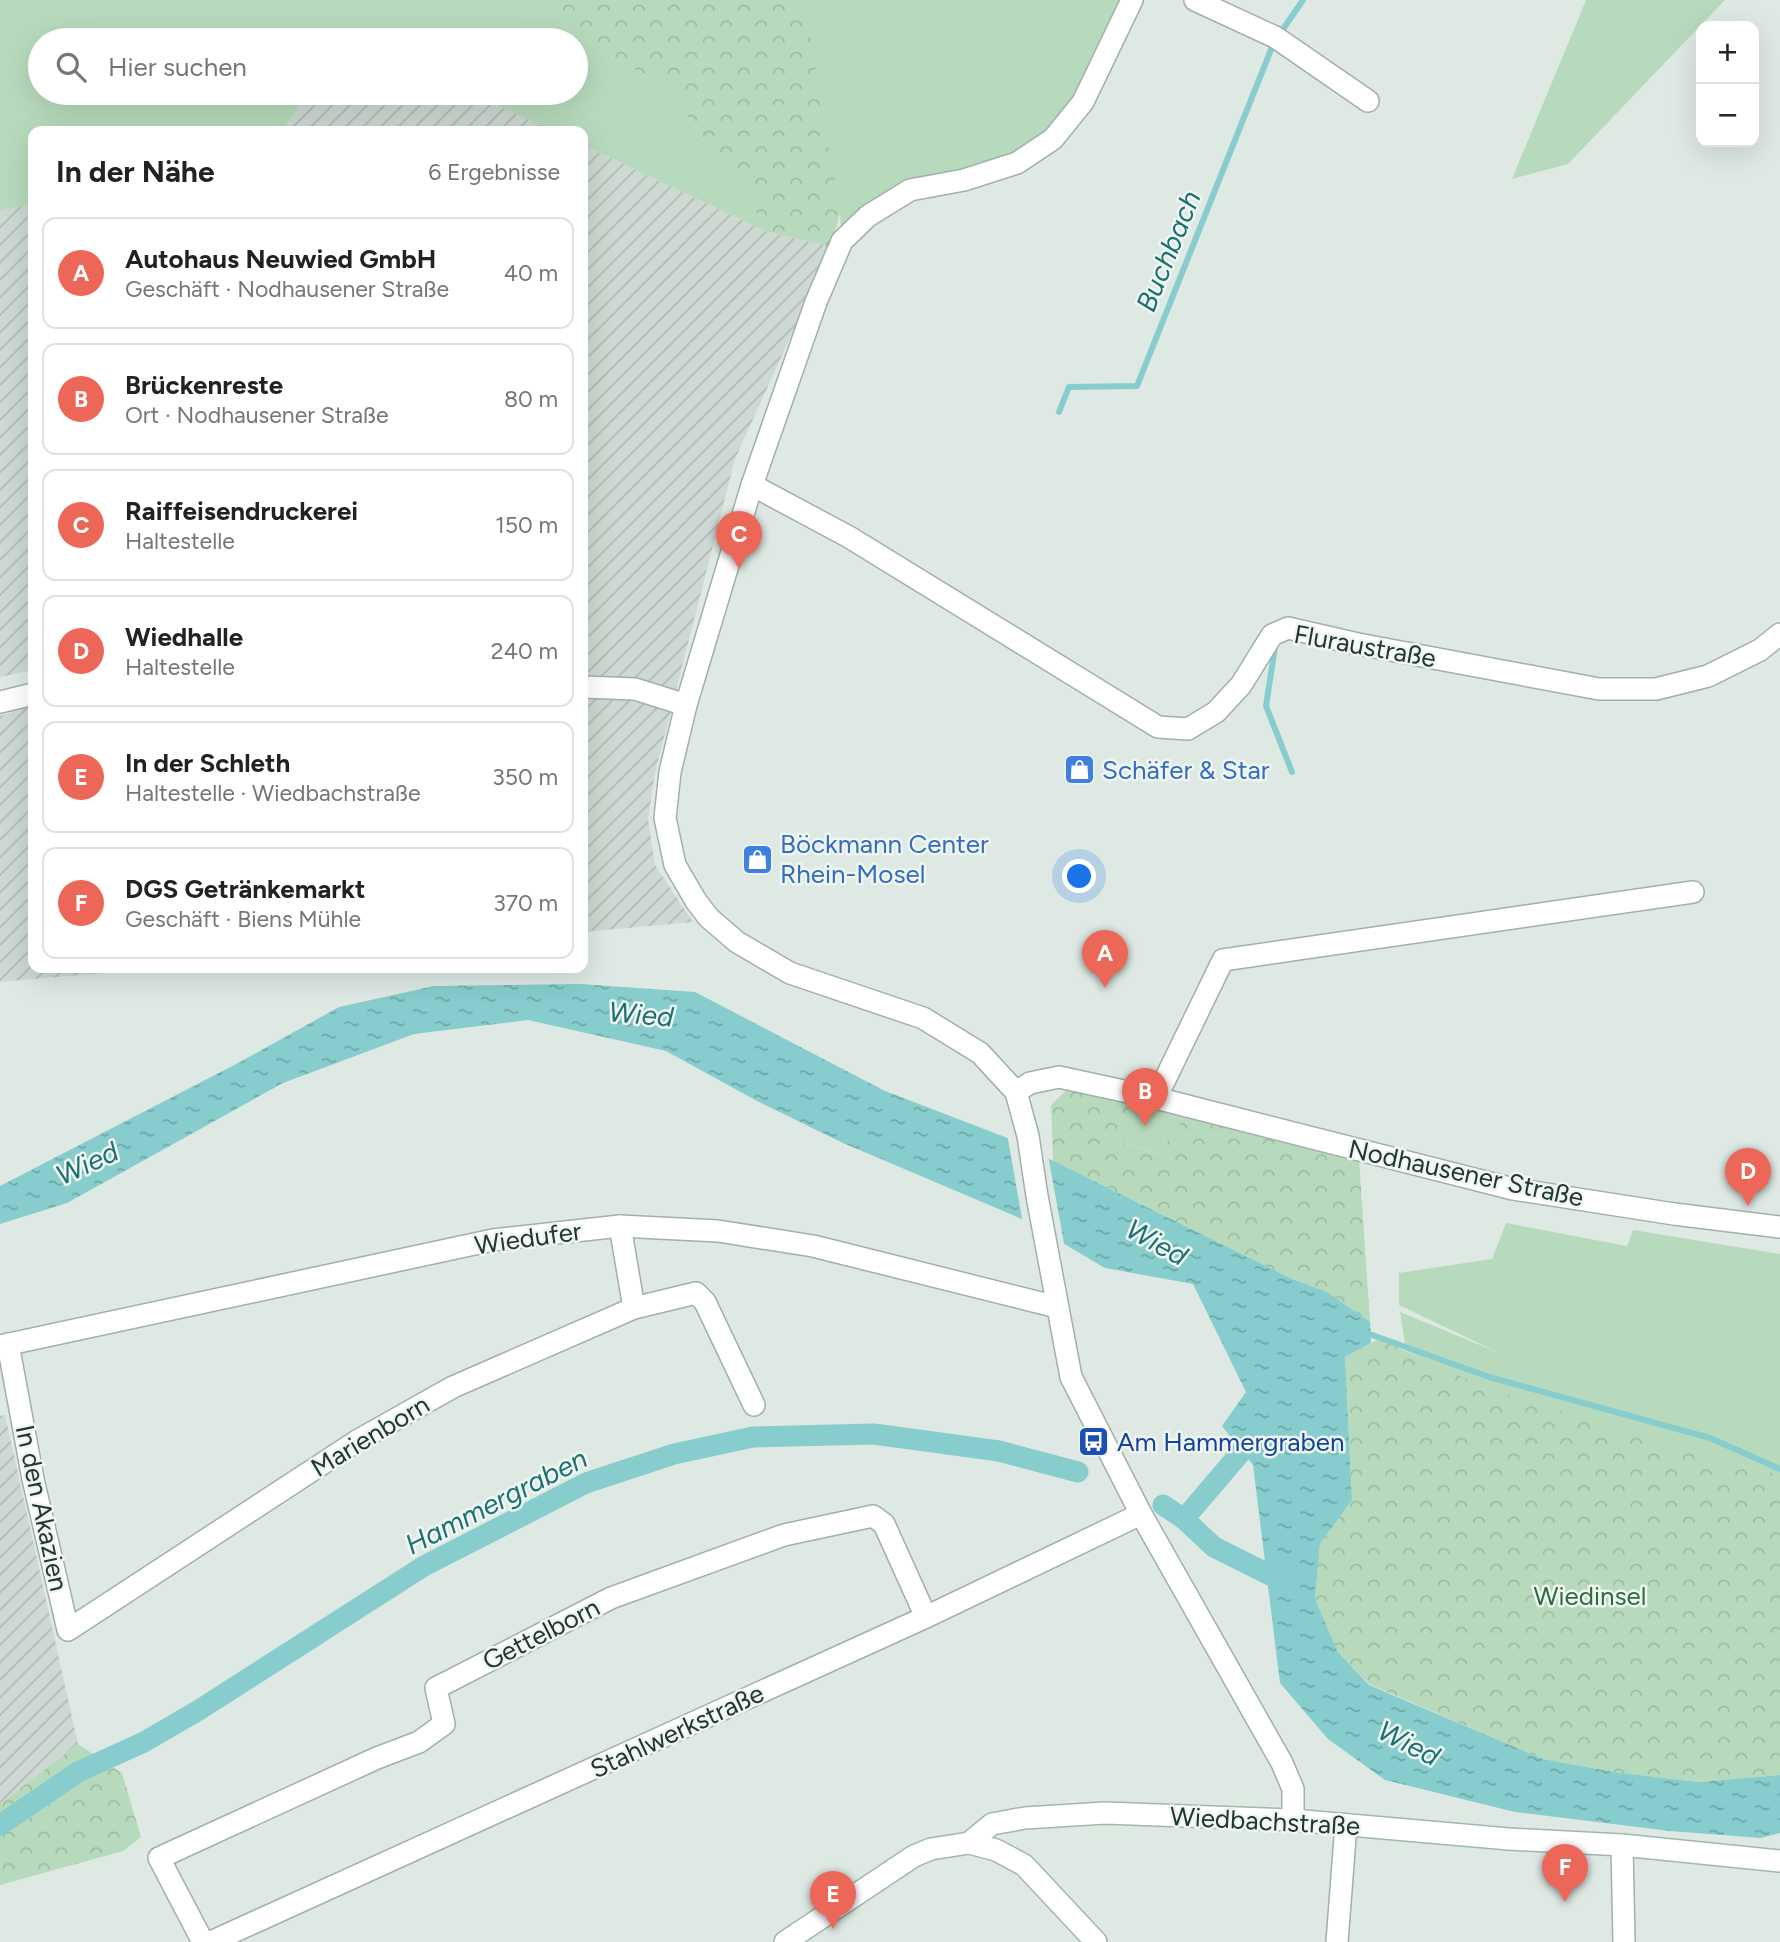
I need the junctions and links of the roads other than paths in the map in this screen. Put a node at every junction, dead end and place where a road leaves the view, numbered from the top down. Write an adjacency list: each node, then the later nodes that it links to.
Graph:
1 (1132, 0): 4 (street)
2 (1195, 0): 3 (street)
3 (1368, 101)
4 (752, 485): 5 (street, Fluraustraße); 9 (street)
5 (1780, 634)
6 (588, 687): 9 (street)
7 (28, 695): 8 (street)
8 (0, 702)
9 (686, 705): 11 (street)
10 (1693, 892): 12 (street)
11 (1016, 1092): 12 (street, Nodhausener Straße); 15 (street)
12 (1156, 1098): 14 (street, Nodhausener Straße)
13 (620, 1226): 15 (street, Wiedufer); 16 (street); 17 (street, Wiedufer)
14 (1780, 1227)
15 (1057, 1307): 19 (street)
16 (634, 1308): 18 (street, Marienborn); 21 (street, Marienborn)
17 (4, 1345): 21 (street, In den Akazien)
18 (754, 1405)
19 (1141, 1514): 20 (street, Stahlwerkstraße); 22 (street)
20 (926, 1617): 27 (street, Gettelborn); 28 (street, Stahlwerkstraße)
21 (68, 1630)
22 (1293, 1821): 23 (street, Wiedbachstraße); 24 (street, Wiedbachstraße)
23 (1346, 1825): 25 (street, Wiedbachstraße); 31 (street)
24 (969, 1843): 29 (street, Wiedbachstraße); 30 (street)
25 (1622, 1845): 26 (street, Wiedbachstraße); 32 (street)
26 (1780, 1861)
27 (204, 1942)
28 (211, 1942)
29 (785, 1942)
30 (1096, 1942)
31 (1337, 1942)
32 (1624, 1942)

